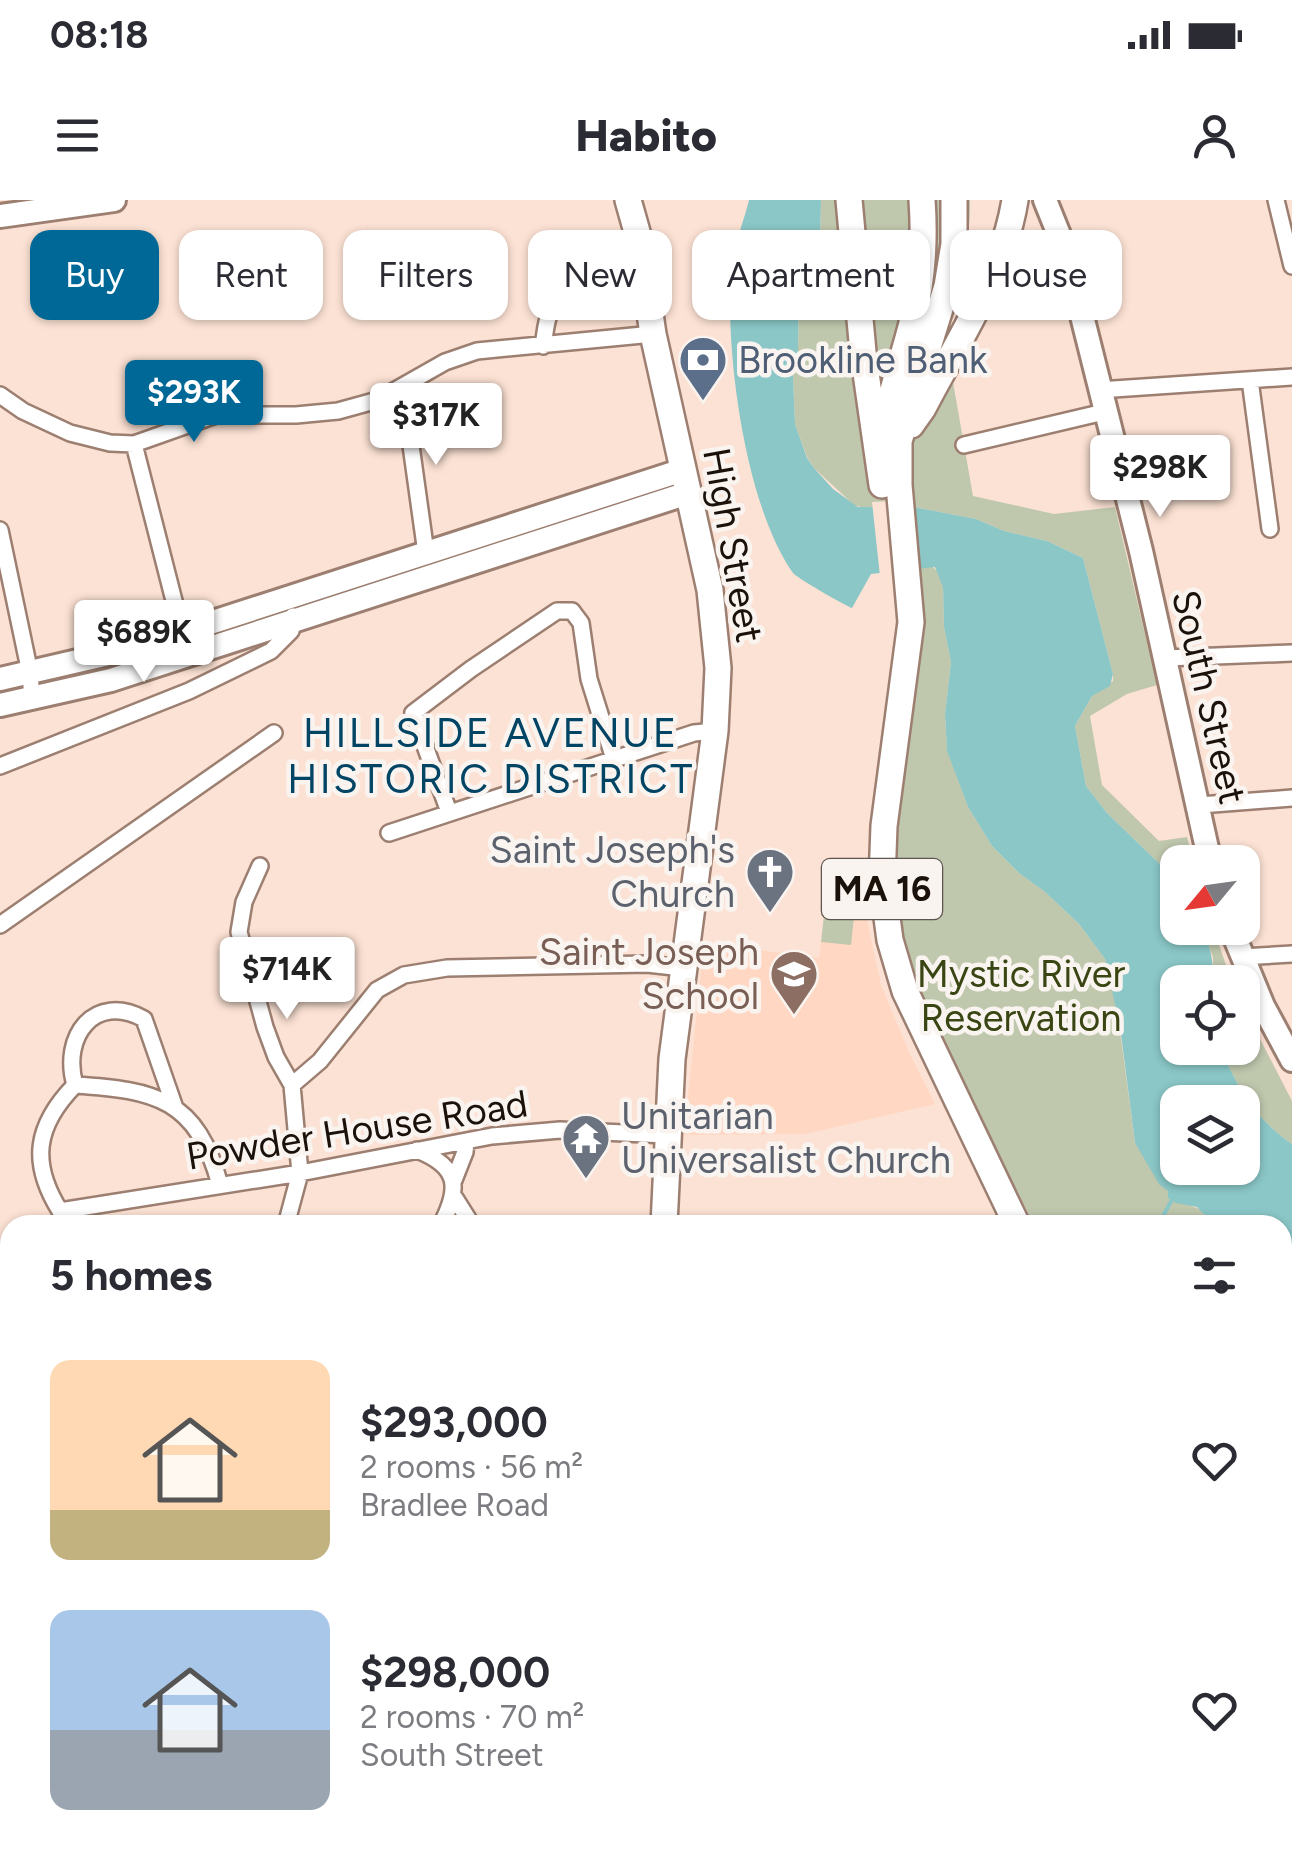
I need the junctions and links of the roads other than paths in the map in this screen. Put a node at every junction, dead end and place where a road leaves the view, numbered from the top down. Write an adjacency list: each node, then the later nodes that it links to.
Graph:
1 (114, 200): 9 (street)
2 (849, 200): 25 (main road)
3 (922, 200): 25 (main road, MA 16)
4 (954, 200): 21 (main road, MA 16)
5 (1015, 200): 21 (main road)
6 (1045, 200): 20 (street, South Street)
7 (1276, 200): 11 (street)
8 (637, 202): 10 (main road, High Street)
9 (0, 216)
10 (639, 230)
11 (1292, 266)
12 (548, 320): 15 (street)
13 (652, 320): 14 (main road, High Street)
14 (654, 334): 15 (street); 24 (main road, High Street)
15 (544, 346): 18 (street)
16 (1292, 377): 17 (street)
17 (1250, 380): 20 (street); 27 (street)
18 (402, 388): 22 (street); 30 (street)
19 (0, 394): 22 (street)
20 (1102, 402): 23 (street); 34 (street, South Street)
21 (899, 441): 25 (main road, MA 16)
22 (134, 444): 32 (street)
23 (964, 445)
24 (685, 482): 26 (street); 39 (main road, High Street)
25 (889, 494): 71 (main road, MA 16)
26 (555, 524): 30 (street); 31 (street)
27 (1270, 529)
28 (0, 530): 29 (street)
29 (3, 553): 35 (street)
30 (426, 553): 31 (street)
31 (292, 609): 32 (street); 37 (street); 42 (street)
32 (182, 632): 35 (street)
33 (1292, 653): 34 (street)
34 (1166, 658): 44 (street, South Street)
35 (30, 672): 36 (street); 37 (street)
36 (0, 680)
37 (32, 699): 38 (street)
38 (0, 704)
39 (715, 731): 41 (street); 53 (main road, High Street)
40 (274, 733): 49 (street)
41 (614, 759): 45 (street); 45 (street)
42 (0, 766)
43 (1292, 798): 44 (street)
44 (1200, 805): 47 (street, South Street)
45 (449, 812): 46 (street)
46 (389, 833)
47 (1207, 845)
48 (260, 866): 56 (street)
49 (0, 925)
50 (1237, 945): 52 (street)
51 (1292, 954): 52 (street)
52 (1242, 957): 54 (street)
53 (684, 968): 56 (street); 58 (main road, High Street)
54 (1292, 1060)
55 (74, 1085): 57 (street); 57 (street); 65 (street)
56 (292, 1085): 61 (street)
57 (174, 1105): 63 (street)
58 (666, 1135): 59 (street, Powder House Road); 70 (main road, High Street)
59 (466, 1141): 60 (street, Powder House Road); 62 (street)
60 (417, 1150): 61 (street, Powder House Road); 62 (street)
61 (300, 1173): 63 (street, Powder House Road); 67 (street)
62 (454, 1180): 64 (street)
63 (220, 1186): 66 (street, Powder House Road)
64 (455, 1198): 68 (street); 69 (street)
65 (58, 1215)
66 (74, 1215)
67 (289, 1215)
68 (446, 1215)
69 (466, 1215)
70 (664, 1215)
71 (1012, 1215)

